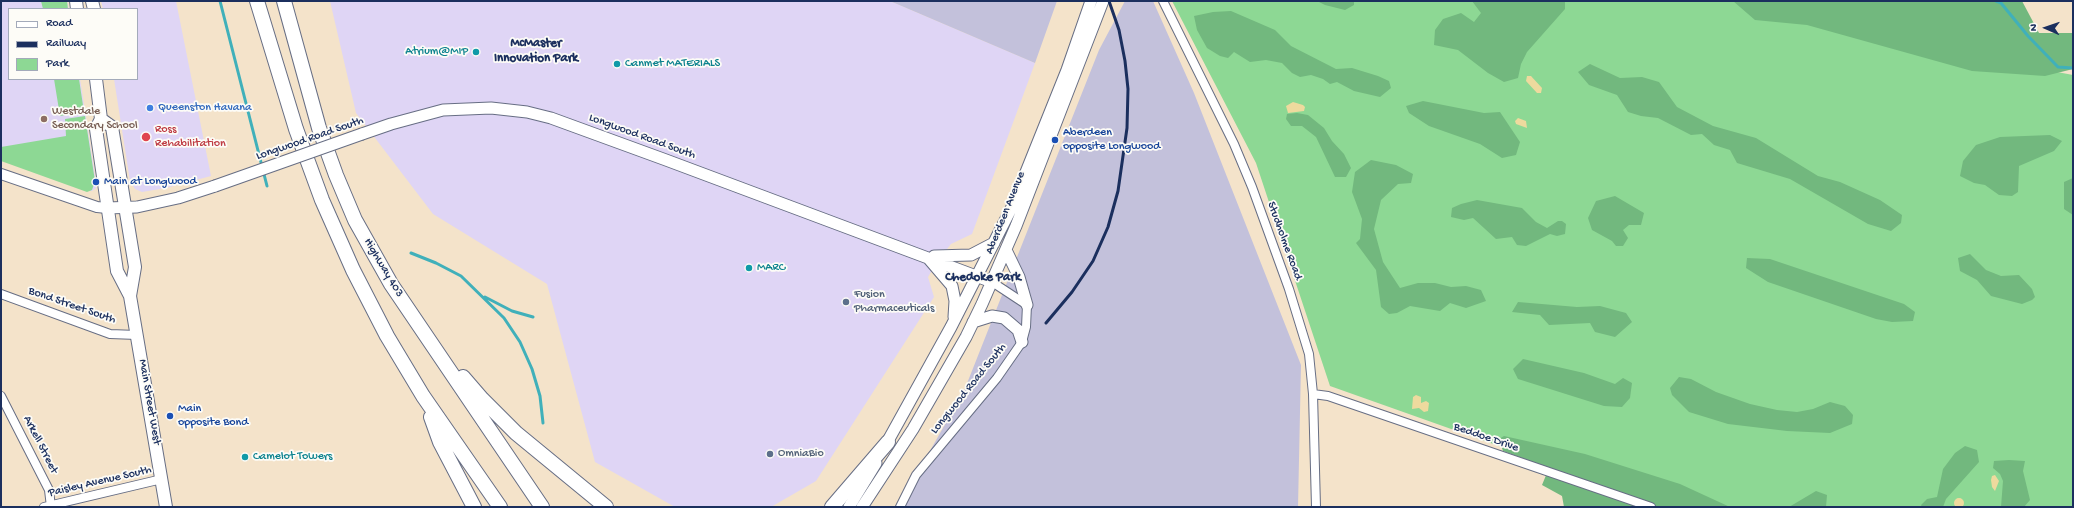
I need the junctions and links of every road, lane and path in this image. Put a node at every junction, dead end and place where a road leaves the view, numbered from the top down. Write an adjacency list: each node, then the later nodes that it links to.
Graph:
1 (257, 1): 26 (highway, Highway 403)
2 (284, 1): 23 (highway, Highway 403)
3 (1091, 1): 11 (main road, Aberdeen Avenue)
4 (1103, 1): 12 (main road, Aberdeen Avenue)
5 (1162, 1): 24 (street, Studholme Road)
6 (96, 80): 7 (main road, Main Street West)
7 (101, 119): 9 (main road, Main Street West); 10 (main road, Main Street West)
8 (1, 174): 10 (street, Longwood Road South)
9 (125, 207): 10 (main road, Longwood Road South); 13 (main road, Longwood Road South, bridge); 17 (main road, Main Street West)
10 (107, 208): 17 (main road, Main Street West)
11 (994, 243): 13 (main road); 14 (main road, Aberdeen Avenue)
12 (1006, 250): 15 (main road, Aberdeen Avenue); 18 (main road)
13 (927, 256): 14 (main road, Longwood Road South); 20 (main road)
14 (977, 276): 15 (main road, Longwood Road South); 20 (main road, Aberdeen Avenue)
15 (992, 282): 18 (street, Longwood Road South); 19 (main road, Aberdeen Avenue)
16 (1, 294): 21 (street, Bond Street South)
17 (130, 296): 21 (main road, Main Street West)
18 (1027, 306): 22 (street, Longwood Road South)
19 (973, 322): 22 (main road); 37 (main road, Aberdeen Avenue)
20 (951, 327): 27 (main road, Aberdeen Avenue)
21 (137, 335): 28 (main road, Main Street West)
22 (1022, 342): 38 (street, Longwood Road South)
23 (430, 343): 33 (highway, Highway 403); 34 (highway)
24 (1313, 394): 39 (street, Studholme Road); 40 (street, Beddoe Drive)
25 (1, 396): 29 (street, Arkell Street)
26 (423, 396): 31 (highway); 32 (highway, Highway 403)
27 (888, 442): 35 (highway); 36 (main road, Aberdeen Avenue)
28 (162, 479): 29 (street, Paisley Avenue South); 30 (main road, Main Street West)
29 (49, 506)
30 (166, 507)
31 (474, 507)
32 (500, 507)
33 (542, 507)
34 (606, 507)
35 (832, 507)
36 (849, 507)
37 (862, 507)
38 (900, 507)
39 (1316, 507)
40 (1651, 507)

